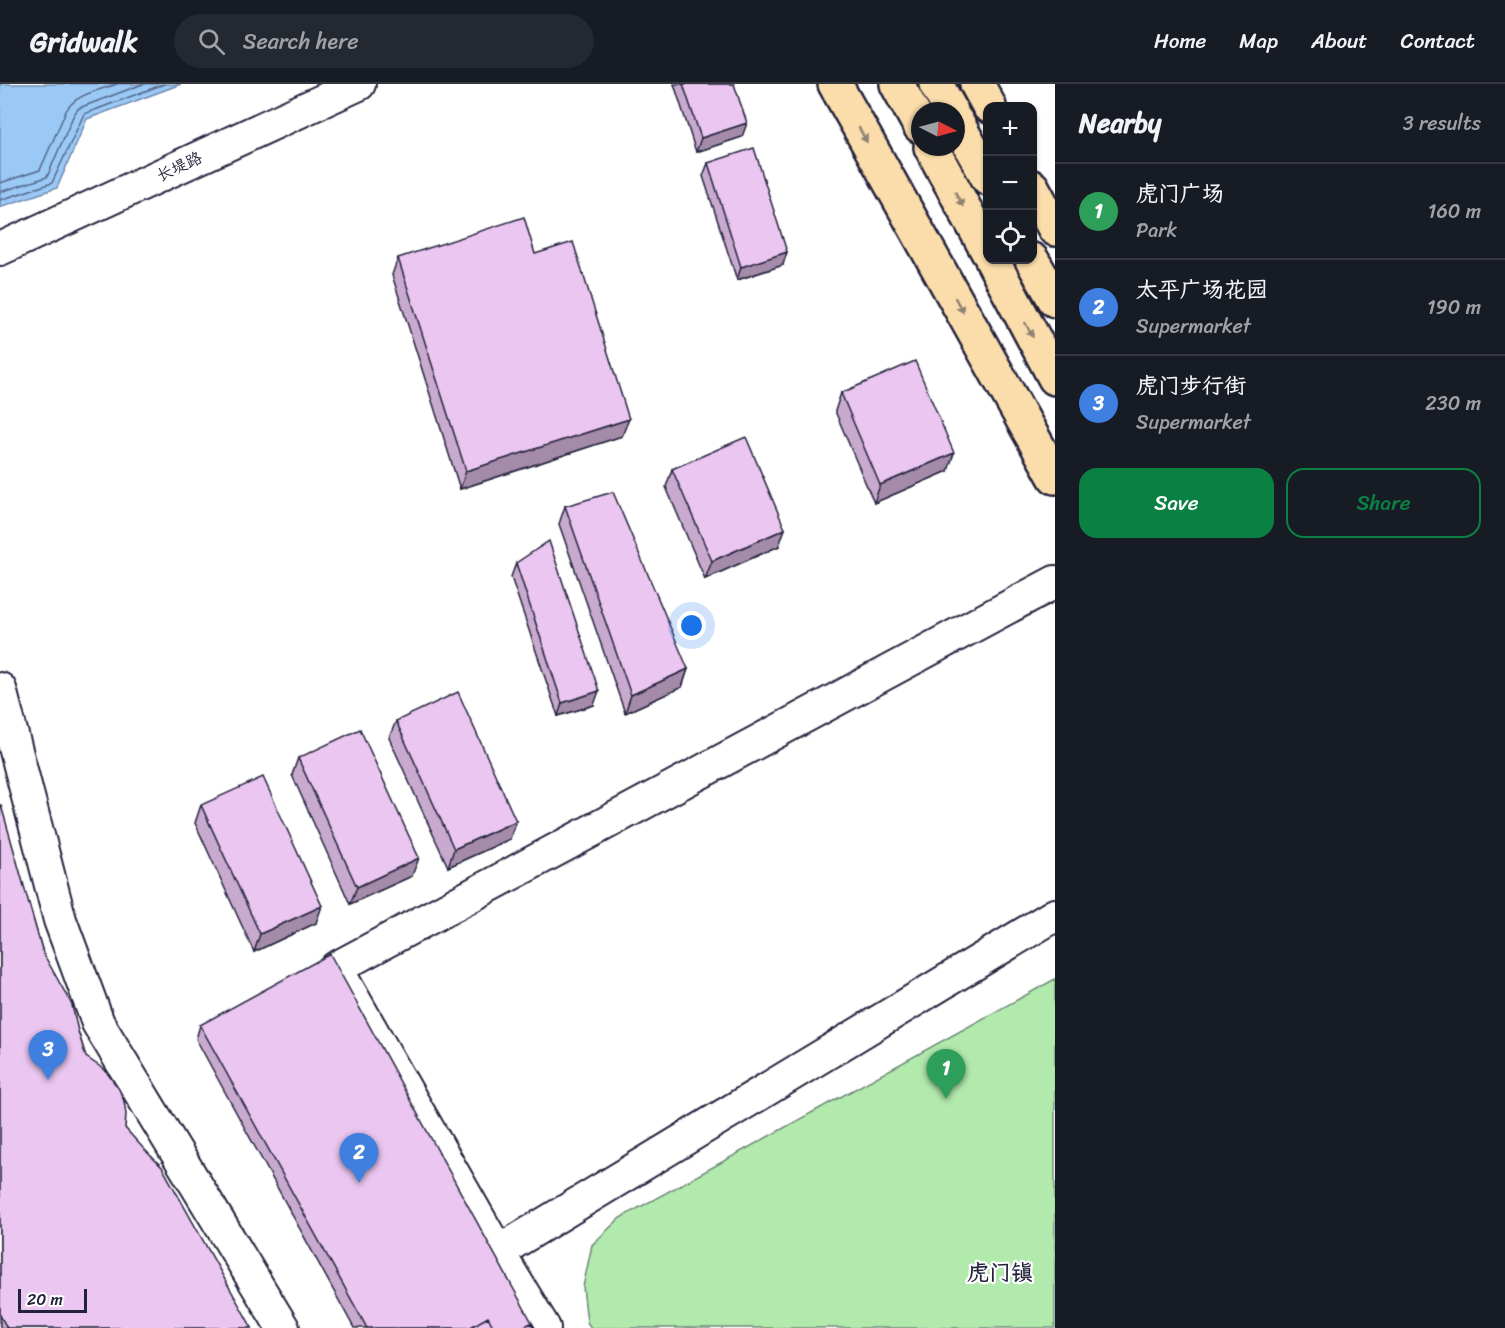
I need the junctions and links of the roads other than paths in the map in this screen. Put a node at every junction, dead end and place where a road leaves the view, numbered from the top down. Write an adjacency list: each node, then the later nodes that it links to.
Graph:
1 (358, 84): 15 (street, 长堤路)
2 (835, 84): 20 (main road, one-way to 20)
3 (897, 84): 8 (main road)
4 (936, 84): 6 (main road)
5 (977, 84): 7 (main road)
6 (946, 102)
7 (987, 102)
8 (911, 110)
9 (965, 138): 11 (main road)
10 (936, 156): 14 (main road, one-way to 14)
11 (983, 171)
12 (1037, 196): 13 (main road)
13 (1055, 229)
14 (983, 244)
15 (0, 249)
16 (994, 264): 19 (main road, one-way to 19)
17 (1034, 264): 18 (main road)
18 (1055, 300)
19 (1055, 378)
20 (1055, 477)
21 (1055, 582): 25 (street)
22 (0, 689): 23 (street)
23 (10, 764): 26 (street)
24 (1055, 915): 25 (street)
25 (498, 1252): 27 (street)
26 (283, 1328)
27 (544, 1328)

